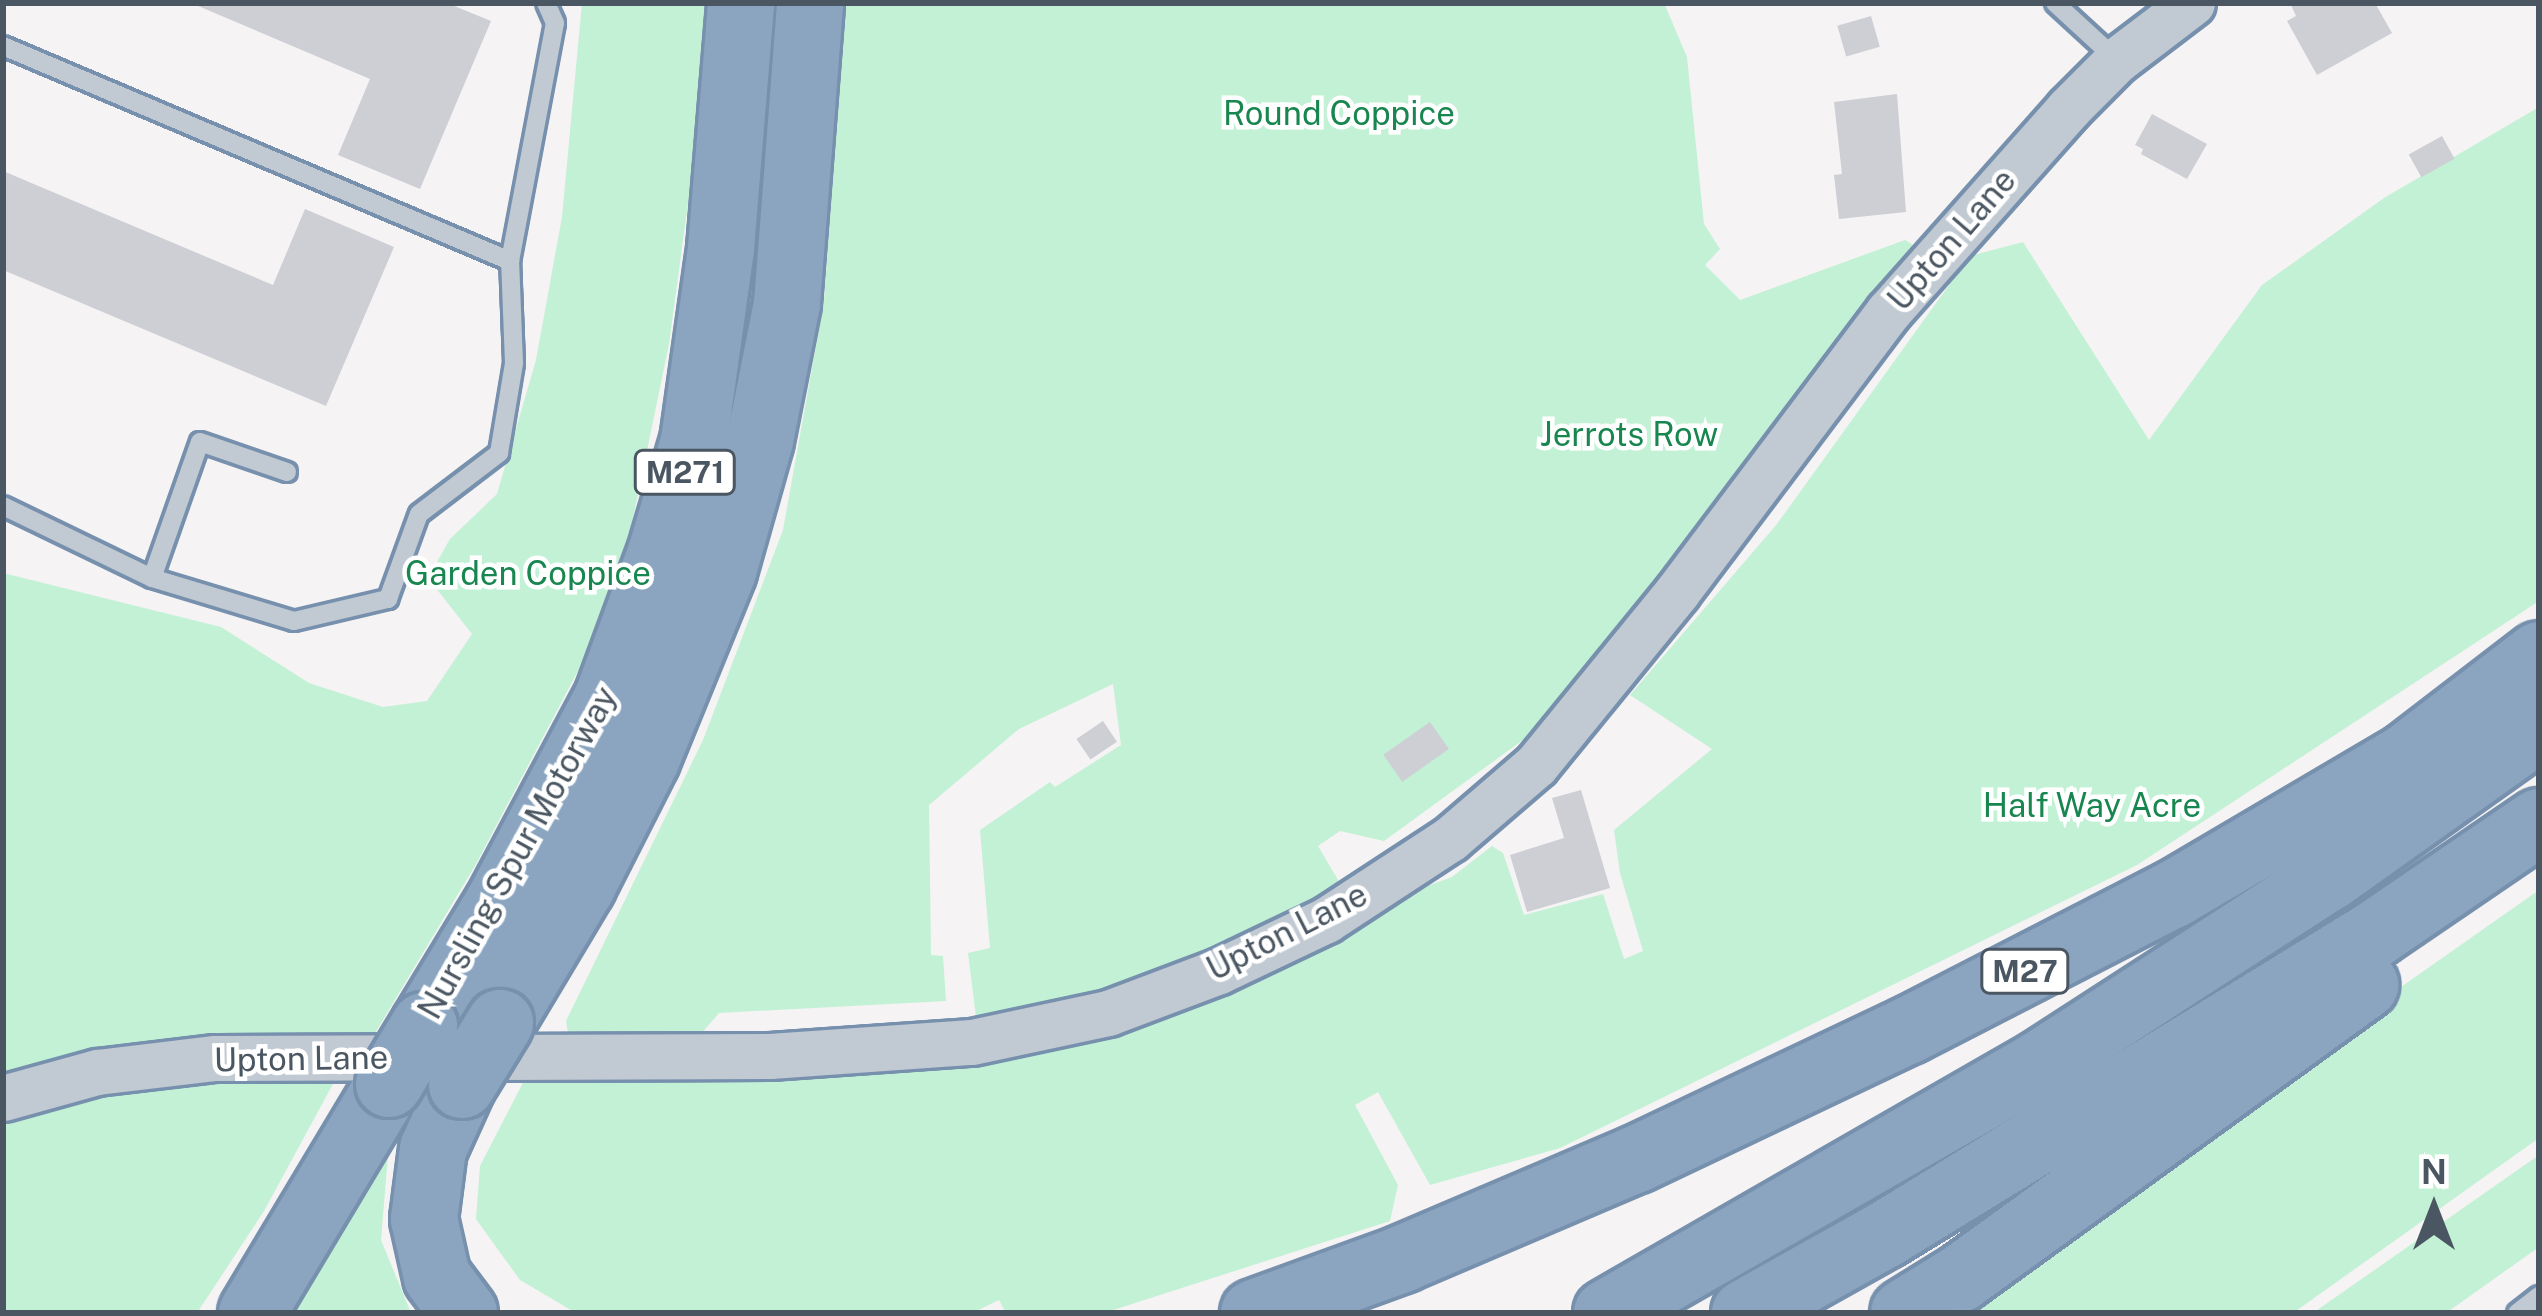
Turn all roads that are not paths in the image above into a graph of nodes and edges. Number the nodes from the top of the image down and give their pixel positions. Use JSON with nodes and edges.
{"nodes":[{"id":1,"x":546,"y":3,"type":"edge"},
{"id":2,"x":741,"y":3,"type":"edge"},
{"id":3,"x":810,"y":3,"type":"edge"},
{"id":4,"x":2055,"y":3,"type":"edge"},
{"id":5,"x":2192,"y":3,"type":"edge"},
{"id":6,"x":3,"y":46,"type":"edge"},
{"id":7,"x":2117,"y":60,"type":"junction"},
{"id":8,"x":510,"y":261,"type":"junction"},
{"id":9,"x":287,"y":472,"type":"dead end"},
{"id":10,"x":3,"y":506,"type":"edge"},
{"id":11,"x":152,"y":578,"type":"junction"},
{"id":12,"x":2539,"y":655,"type":"edge"},
{"id":13,"x":2539,"y":728,"type":"edge"},
{"id":14,"x":2539,"y":822,"type":"edge"},
{"id":15,"x":2539,"y":840,"type":"edge"},
{"id":16,"x":3,"y":1098,"type":"edge"},
{"id":17,"x":2539,"y":1296,"type":"edge"},
{"id":18,"x":252,"y":1313,"type":"edge"},
{"id":19,"x":464,"y":1313,"type":"edge"},
{"id":20,"x":1254,"y":1313,"type":"edge"},
{"id":21,"x":1606,"y":1313,"type":"edge"},
{"id":22,"x":1745,"y":1313,"type":"edge"},
{"id":23,"x":1904,"y":1313,"type":"edge"},
{"id":24,"x":2517,"y":1313,"type":"edge"}],
"edges":[{"from":1,"to":8,"type":"lane"},
{"from":2,"to":18,"type":"highway","name":"Nursling Spur Motorway","number":"M271","bridge":true},
{"from":3,"to":19,"type":"highway","name":"Nursling Spur Motorway","number":"M271","bridge":true},
{"from":4,"to":7,"type":"lane"},
{"from":5,"to":7,"type":"street","name":"Upton Lane"},
{"from":6,"to":8,"type":"lane"},
{"from":7,"to":16,"type":"street","name":"Upton Lane"},
{"from":8,"to":11,"type":"lane"},
{"from":9,"to":11,"type":"lane"},
{"from":10,"to":11,"type":"lane"},
{"from":12,"to":20,"type":"highway","number":"M27"},
{"from":13,"to":21,"type":"highway","number":"M27"},
{"from":14,"to":22,"type":"highway"},
{"from":15,"to":23,"type":"highway"},
{"from":17,"to":24,"type":"lane"}]}
